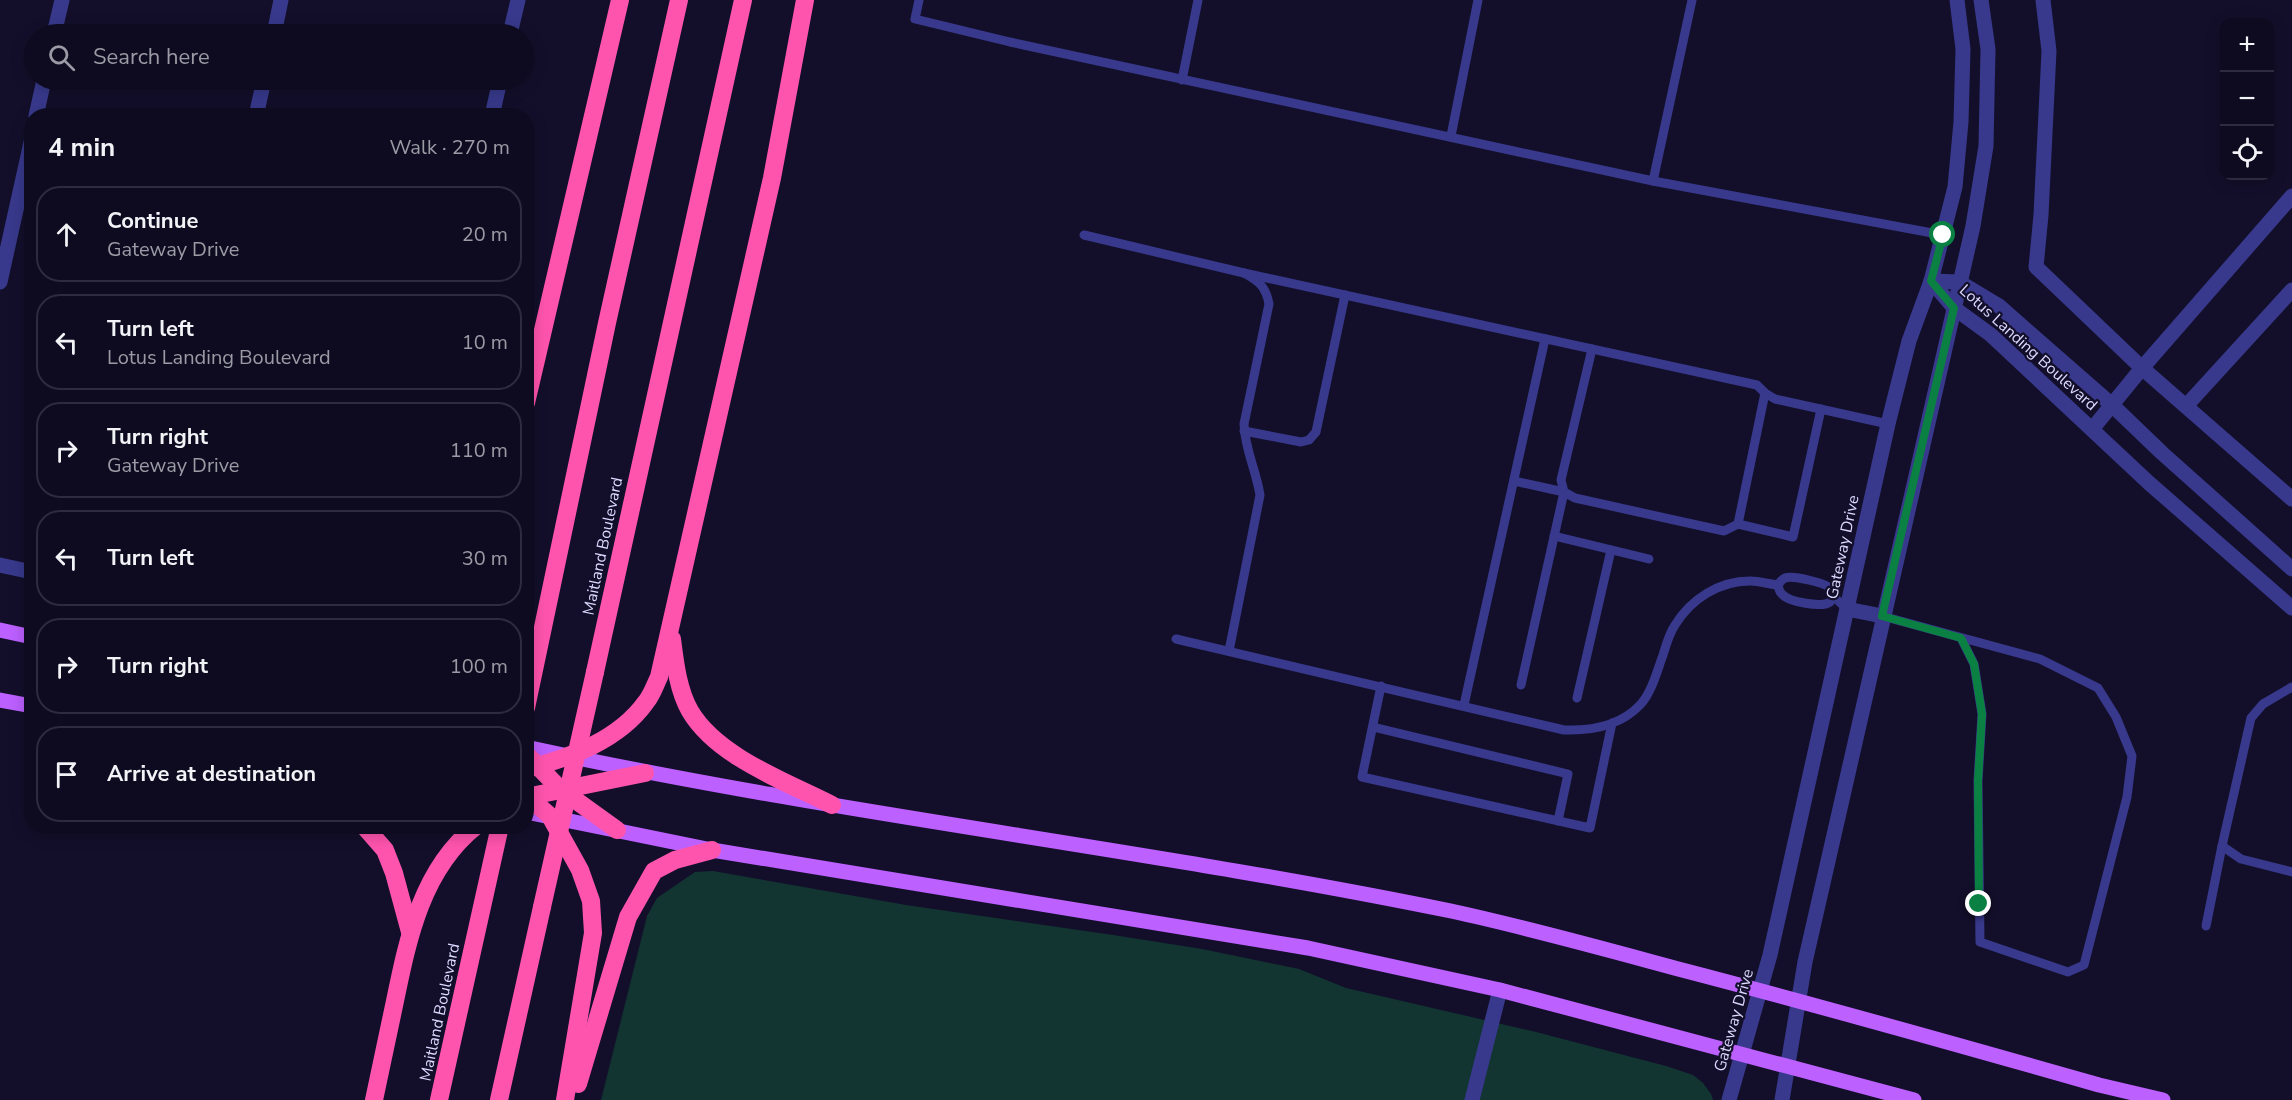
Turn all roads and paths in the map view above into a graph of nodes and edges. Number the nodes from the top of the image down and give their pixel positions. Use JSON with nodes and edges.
{"nodes":[{"id":1,"x":62,"y":0,"type":"edge"},
{"id":2,"x":281,"y":0,"type":"edge"},
{"id":3,"x":518,"y":0,"type":"edge"},
{"id":4,"x":620,"y":0,"type":"edge"},
{"id":5,"x":679,"y":0,"type":"edge"},
{"id":6,"x":743,"y":0,"type":"edge"},
{"id":7,"x":805,"y":0,"type":"edge"},
{"id":8,"x":919,"y":0,"type":"edge"},
{"id":9,"x":1198,"y":0,"type":"edge"},
{"id":10,"x":1478,"y":0,"type":"edge"},
{"id":11,"x":1692,"y":0,"type":"edge"},
{"id":12,"x":1957,"y":0,"type":"edge"},
{"id":13,"x":1981,"y":0,"type":"edge"},
{"id":14,"x":2043,"y":0,"type":"edge"},
{"id":15,"x":56,"y":24,"type":"edge"},
{"id":16,"x":276,"y":24,"type":"edge"},
{"id":17,"x":512,"y":24,"type":"edge"},
{"id":18,"x":1182,"y":80,"type":"junction"},
{"id":19,"x":42,"y":90,"type":"edge"},
{"id":20,"x":262,"y":90,"type":"edge"},
{"id":21,"x":498,"y":90,"type":"edge"},
{"id":22,"x":38,"y":108,"type":"edge"},
{"id":23,"x":258,"y":108,"type":"edge"},
{"id":24,"x":494,"y":108,"type":"edge"},
{"id":25,"x":1451,"y":136,"type":"junction"},
{"id":26,"x":24,"y":174,"type":"edge"},
{"id":27,"x":1653,"y":181,"type":"junction"},
{"id":28,"x":2292,"y":196,"type":"edge"},
{"id":29,"x":1084,"y":235,"type":"dead end"},
{"id":30,"x":1943,"y":235,"type":"junction"},
{"id":31,"x":1244,"y":273,"type":"junction"},
{"id":32,"x":1931,"y":281,"type":"junction"},
{"id":33,"x":0,"y":282,"type":"edge"},
{"id":34,"x":1959,"y":282,"type":"junction"},
{"id":35,"x":2292,"y":290,"type":"edge"},
{"id":36,"x":1345,"y":295,"type":"junction"},
{"id":37,"x":1954,"y":308,"type":"junction"},
{"id":38,"x":1545,"y":339,"type":"junction"},
{"id":39,"x":1592,"y":349,"type":"junction"},
{"id":40,"x":2142,"y":368,"type":"junction"},
{"id":41,"x":534,"y":369,"type":"edge"},
{"id":42,"x":1765,"y":393,"type":"junction"},
{"id":43,"x":2112,"y":405,"type":"junction"},
{"id":44,"x":2186,"y":406,"type":"junction"},
{"id":45,"x":1821,"y":409,"type":"junction"},
{"id":46,"x":1888,"y":424,"type":"junction"},
{"id":47,"x":2093,"y":428,"type":"junction"},
{"id":48,"x":1244,"y":431,"type":"junction"},
{"id":49,"x":1514,"y":481,"type":"junction"},
{"id":50,"x":1564,"y":492,"type":"junction"},
{"id":51,"x":2292,"y":499,"type":"edge"},
{"id":52,"x":1738,"y":524,"type":"junction"},
{"id":53,"x":1554,"y":536,"type":"junction"},
{"id":54,"x":1611,"y":550,"type":"junction"},
{"id":55,"x":1649,"y":559,"type":"dead end"},
{"id":56,"x":0,"y":565,"type":"edge"},
{"id":57,"x":2292,"y":569,"type":"edge"},
{"id":58,"x":24,"y":570,"type":"edge"},
{"id":59,"x":1778,"y":585,"type":"junction"},
{"id":60,"x":1833,"y":596,"type":"junction"},
{"id":61,"x":2292,"y":608,"type":"edge"},
{"id":62,"x":1847,"y":609,"type":"junction"},
{"id":63,"x":1882,"y":616,"type":"junction"},
{"id":64,"x":669,"y":627,"type":"junction"},
{"id":65,"x":0,"y":630,"type":"edge"},
{"id":66,"x":24,"y":635,"type":"edge"},
{"id":67,"x":1961,"y":638,"type":"junction"},
{"id":68,"x":1176,"y":639,"type":"dead end"},
{"id":69,"x":1229,"y":651,"type":"junction"},
{"id":70,"x":534,"y":674,"type":"edge"},
{"id":71,"x":1521,"y":685,"type":"dead end"},
{"id":72,"x":1381,"y":686,"type":"junction"},
{"id":73,"x":2292,"y":687,"type":"edge"},
{"id":74,"x":1577,"y":698,"type":"dead end"},
{"id":75,"x":0,"y":700,"type":"edge"},
{"id":76,"x":24,"y":704,"type":"edge"},
{"id":77,"x":1464,"y":705,"type":"junction"},
{"id":78,"x":1612,"y":723,"type":"junction"},
{"id":79,"x":1373,"y":727,"type":"junction"},
{"id":80,"x":534,"y":749,"type":"edge"},
{"id":81,"x":569,"y":756,"type":"junction"},
{"id":82,"x":534,"y":762,"type":"edge"},
{"id":83,"x":534,"y":766,"type":"edge"},
{"id":84,"x":645,"y":772,"type":"junction"},
{"id":85,"x":560,"y":789,"type":"junction"},
{"id":86,"x":534,"y":798,"type":"edge"},
{"id":87,"x":534,"y":805,"type":"edge"},
{"id":88,"x":832,"y":805,"type":"junction"},
{"id":89,"x":550,"y":816,"type":"junction"},
{"id":90,"x":1558,"y":821,"type":"junction"},
{"id":91,"x":617,"y":830,"type":"junction"},
{"id":92,"x":371,"y":834,"type":"edge"},
{"id":93,"x":468,"y":834,"type":"edge"},
{"id":94,"x":498,"y":834,"type":"edge"},
{"id":95,"x":2222,"y":846,"type":"junction"},
{"id":96,"x":712,"y":850,"type":"junction"},
{"id":97,"x":2292,"y":872,"type":"edge"},
{"id":98,"x":2206,"y":926,"type":"dead end"},
{"id":99,"x":410,"y":932,"type":"junction"},
{"id":100,"x":1500,"y":990,"type":"junction"},
{"id":101,"x":1760,"y":991,"type":"junction"},
{"id":102,"x":1799,"y":1001,"type":"junction"},
{"id":103,"x":1742,"y":1053,"type":"junction"},
{"id":104,"x":1788,"y":1065,"type":"junction"},
{"id":105,"x":374,"y":1100,"type":"edge"},
{"id":106,"x":439,"y":1100,"type":"edge"},
{"id":107,"x":499,"y":1100,"type":"edge"},
{"id":108,"x":565,"y":1100,"type":"edge"},
{"id":109,"x":573,"y":1100,"type":"edge"},
{"id":110,"x":1472,"y":1100,"type":"edge"},
{"id":111,"x":1730,"y":1100,"type":"edge"},
{"id":112,"x":1782,"y":1100,"type":"edge"},
{"id":113,"x":1914,"y":1100,"type":"edge"},
{"id":114,"x":2163,"y":1100,"type":"edge"}],
"edges":[{"from":1,"to":15,"type":"street"},
{"from":2,"to":16,"type":"street"},
{"from":3,"to":17,"type":"street"},
{"from":4,"to":41,"type":"highway"},
{"from":5,"to":70,"type":"highway"},
{"from":6,"to":107,"type":"highway","name":"Maitland Boulevard","bridge":true},
{"from":7,"to":64,"type":"highway"},
{"from":8,"to":18,"type":"lane"},
{"from":9,"to":18,"type":"lane"},
{"from":10,"to":25,"type":"lane"},
{"from":11,"to":27,"type":"lane"},
{"from":12,"to":30,"type":"street","name":"Gateway Drive"},
{"from":13,"to":34,"type":"street"},
{"from":14,"to":40,"type":"street"},
{"from":18,"to":25,"type":"lane"},
{"from":19,"to":22,"type":"street"},
{"from":20,"to":23,"type":"street"},
{"from":21,"to":24,"type":"street"},
{"from":25,"to":27,"type":"lane"},
{"from":26,"to":33,"type":"street"},
{"from":27,"to":30,"type":"lane"},
{"from":28,"to":40,"type":"street"},
{"from":29,"to":31,"type":"lane"},
{"from":30,"to":32,"type":"street","name":"Gateway Drive"},
{"from":31,"to":36,"type":"lane"},
{"from":31,"to":48,"type":"lane"},
{"from":32,"to":34,"type":"street","name":"Lotus Landing Boulevard"},
{"from":32,"to":37,"type":"street","name":"Lotus Landing Boulevard"},
{"from":32,"to":46,"type":"street","name":"Gateway Drive"},
{"from":34,"to":37,"type":"street"},
{"from":34,"to":43,"type":"street","name":"Lotus Landing Boulevard"},
{"from":35,"to":44,"type":"street"},
{"from":36,"to":38,"type":"lane"},
{"from":36,"to":48,"type":"lane"},
{"from":37,"to":47,"type":"street","name":"Lotus Landing Boulevard"},
{"from":37,"to":63,"type":"street"},
{"from":38,"to":39,"type":"lane"},
{"from":38,"to":49,"type":"lane"},
{"from":39,"to":42,"type":"lane"},
{"from":39,"to":50,"type":"lane"},
{"from":40,"to":43,"type":"street"},
{"from":40,"to":44,"type":"street"},
{"from":42,"to":45,"type":"lane"},
{"from":42,"to":52,"type":"lane"},
{"from":43,"to":47,"type":"street"},
{"from":43,"to":57,"type":"street","name":"Lotus Landing Boulevard"},
{"from":44,"to":51,"type":"street"},
{"from":45,"to":46,"type":"lane"},
{"from":45,"to":52,"type":"lane"},
{"from":46,"to":62,"type":"street","name":"Gateway Drive"},
{"from":47,"to":61,"type":"street","name":"Lotus Landing Boulevard"},
{"from":48,"to":69,"type":"lane"},
{"from":49,"to":50,"type":"lane"},
{"from":49,"to":77,"type":"lane"},
{"from":50,"to":52,"type":"lane"},
{"from":50,"to":53,"type":"lane"},
{"from":53,"to":54,"type":"lane"},
{"from":53,"to":71,"type":"lane"},
{"from":54,"to":55,"type":"lane"},
{"from":54,"to":74,"type":"lane"},
{"from":56,"to":58,"type":"street"},
{"from":59,"to":60,"type":"lane"},
{"from":59,"to":60,"type":"lane"},
{"from":59,"to":78,"type":"lane"},
{"from":60,"to":62,"type":"lane"},
{"from":62,"to":63,"type":"street"},
{"from":62,"to":101,"type":"street","name":"Gateway Drive"},
{"from":63,"to":67,"type":"lane"},
{"from":63,"to":102,"type":"street"},
{"from":64,"to":81,"type":"highway"},
{"from":64,"to":88,"type":"highway"},
{"from":65,"to":66,"type":"main road"},
{"from":67,"to":67,"type":"lane"},
{"from":68,"to":69,"type":"lane"},
{"from":69,"to":72,"type":"lane"},
{"from":72,"to":77,"type":"lane"},
{"from":72,"to":79,"type":"lane"},
{"from":73,"to":95,"type":"lane"},
{"from":75,"to":76,"type":"main road"},
{"from":77,"to":78,"type":"lane"},
{"from":78,"to":90,"type":"lane"},
{"from":79,"to":90,"type":"lane"},
{"from":79,"to":90,"type":"lane"},
{"from":80,"to":81,"type":"main road"},
{"from":81,"to":82,"type":"highway"},
{"from":81,"to":84,"type":"main road"},
{"from":83,"to":85,"type":"highway"},
{"from":84,"to":85,"type":"highway"},
{"from":84,"to":88,"type":"main road"},
{"from":85,"to":86,"type":"highway"},
{"from":85,"to":91,"type":"highway"},
{"from":87,"to":89,"type":"highway"},
{"from":88,"to":101,"type":"main road"},
{"from":89,"to":91,"type":"main road"},
{"from":89,"to":108,"type":"highway"},
{"from":91,"to":96,"type":"main road"},
{"from":92,"to":99,"type":"highway"},
{"from":93,"to":99,"type":"highway"},
{"from":94,"to":106,"type":"highway","name":"Maitland Boulevard"},
{"from":95,"to":97,"type":"lane"},
{"from":95,"to":98,"type":"lane"},
{"from":96,"to":100,"type":"main road"},
{"from":96,"to":109,"type":"highway"},
{"from":99,"to":105,"type":"highway"},
{"from":100,"to":103,"type":"main road"},
{"from":100,"to":110,"type":"street"},
{"from":101,"to":102,"type":"main road"},
{"from":101,"to":103,"type":"street","name":"Gateway Drive"},
{"from":102,"to":104,"type":"street"},
{"from":102,"to":114,"type":"main road"},
{"from":103,"to":104,"type":"main road"},
{"from":103,"to":111,"type":"street","name":"Gateway Drive"},
{"from":104,"to":112,"type":"street"},
{"from":104,"to":113,"type":"main road"}]}
